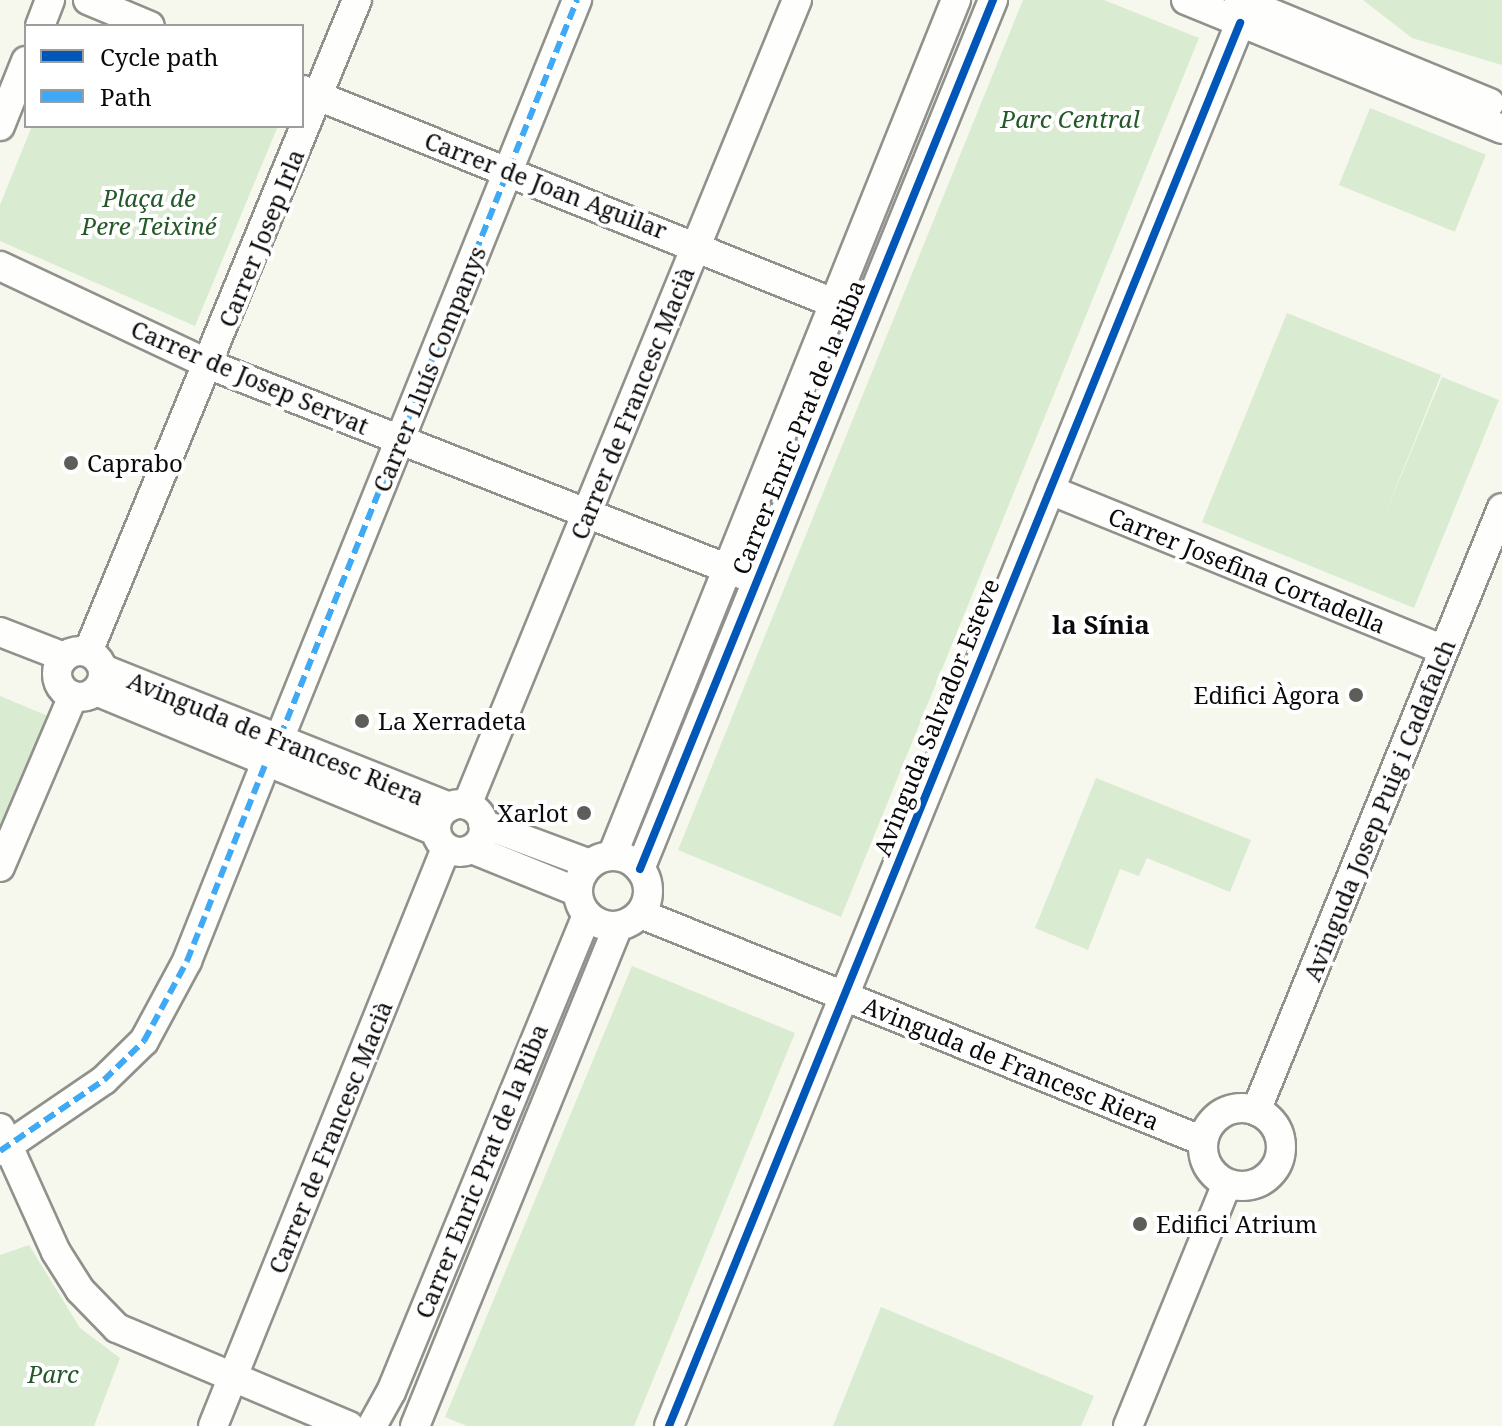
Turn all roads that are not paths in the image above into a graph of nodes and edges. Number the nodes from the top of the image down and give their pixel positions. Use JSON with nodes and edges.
{"nodes":[{"id":1,"x":50,"y":0,"type":"edge"},
{"id":2,"x":88,"y":0,"type":"edge"},
{"id":3,"x":357,"y":0,"type":"edge"},
{"id":4,"x":577,"y":0,"type":"edge"},
{"id":5,"x":797,"y":0,"type":"edge"},
{"id":6,"x":956,"y":0,"type":"edge"},
{"id":7,"x":993,"y":0,"type":"edge"},
{"id":8,"x":1186,"y":0,"type":"edge"},
{"id":9,"x":1240,"y":12,"type":"edge"},
{"id":10,"x":41,"y":24,"type":"edge"},
{"id":11,"x":145,"y":24,"type":"edge"},
{"id":12,"x":24,"y":66,"type":"edge"},
{"id":13,"x":310,"y":93,"type":"edge"},
{"id":14,"x":1502,"y":108,"type":"edge"},
{"id":15,"x":0,"y":126,"type":"edge"},
{"id":16,"x":297,"y":128,"type":"edge"},
{"id":17,"x":1502,"y":129,"type":"edge"},
{"id":18,"x":508,"y":169,"type":"junction"},
{"id":19,"x":696,"y":244,"type":"junction"},
{"id":20,"x":0,"y":266,"type":"edge"},
{"id":21,"x":833,"y":302,"type":"junction"},
{"id":22,"x":864,"y":315,"type":"junction"},
{"id":23,"x":210,"y":365,"type":"junction"},
{"id":24,"x":403,"y":440,"type":"junction"},
{"id":25,"x":1050,"y":490,"type":"junction"},
{"id":26,"x":1502,"y":508,"type":"edge"},
{"id":27,"x":589,"y":512,"type":"junction"},
{"id":28,"x":727,"y":568,"type":"junction"},
{"id":29,"x":759,"y":581,"type":"junction"},
{"id":30,"x":0,"y":632,"type":"edge"},
{"id":31,"x":1444,"y":650,"type":"junction"},
{"id":32,"x":0,"y":652,"type":"edge"},
{"id":33,"x":80,"y":673,"type":"junction"},
{"id":34,"x":273,"y":748,"type":"junction"},
{"id":35,"x":459,"y":827,"type":"junction"},
{"id":36,"x":601,"y":860,"type":"junction"},
{"id":37,"x":0,"y":867,"type":"edge"},
{"id":38,"x":640,"y":869,"type":"junction"},
{"id":39,"x":582,"y":903,"type":"junction"},
{"id":40,"x":636,"y":912,"type":"junction"},
{"id":41,"x":848,"y":987,"type":"junction"},
{"id":42,"x":1256,"y":1111,"type":"junction"},
{"id":43,"x":1206,"y":1132,"type":"junction"},
{"id":44,"x":3,"y":1143,"type":"edge"},
{"id":45,"x":1227,"y":1184,"type":"junction"},
{"id":46,"x":233,"y":1375,"type":"junction"},
{"id":47,"x":213,"y":1426,"type":"edge"},
{"id":48,"x":349,"y":1426,"type":"edge"},
{"id":49,"x":373,"y":1426,"type":"edge"},
{"id":50,"x":406,"y":1426,"type":"edge"},
{"id":51,"x":415,"y":1426,"type":"edge"},
{"id":52,"x":669,"y":1426,"type":"edge"},
{"id":53,"x":1128,"y":1426,"type":"edge"}],
"edges":[{"from":1,"to":10,"type":"street"},
{"from":2,"to":11,"type":"street"},
{"from":3,"to":13,"type":"street","name":"Carrer Josep Irla"},
{"from":4,"to":18,"type":"street","name":"Carrer Lluís Companys"},
{"from":5,"to":19,"type":"street","name":"Carrer de Francesc Macià"},
{"from":6,"to":21,"type":"street","name":"Carrer Enric Prat de la Riba"},
{"from":7,"to":22,"type":"street","name":"Carrer Enric Prat de la Riba"},
{"from":8,"to":9,"type":"street"},
{"from":9,"to":14,"type":"street"},
{"from":9,"to":17,"type":"street"},
{"from":9,"to":25,"type":"street","name":"Avinguda Salvador Esteve"},
{"from":12,"to":15,"type":"street"},
{"from":13,"to":18,"type":"street","name":"Carrer de Joan Aguilar"},
{"from":16,"to":23,"type":"street","name":"Carrer Josep Irla"},
{"from":18,"to":19,"type":"street","name":"Carrer de Joan Aguilar"},
{"from":18,"to":24,"type":"street","name":"Carrer Lluís Companys"},
{"from":19,"to":21,"type":"street","name":"Carrer de Joan Aguilar"},
{"from":19,"to":27,"type":"street","name":"Carrer de Francesc Macià"},
{"from":20,"to":23,"type":"street","name":"Carrer de Josep Servat"},
{"from":21,"to":22,"type":"street","name":"Carrer de Joan Aguilar"},
{"from":21,"to":28,"type":"street","name":"Carrer Enric Prat de la Riba"},
{"from":22,"to":29,"type":"street","name":"Carrer Enric Prat de la Riba"},
{"from":23,"to":24,"type":"street","name":"Carrer de Josep Servat"},
{"from":23,"to":33,"type":"street","name":"Carrer Josep Irla"},
{"from":24,"to":27,"type":"street","name":"Carrer de Josep Servat"},
{"from":24,"to":34,"type":"street","name":"Carrer Lluís Companys"},
{"from":25,"to":31,"type":"street","name":"Carrer Josefina Cortadella"},
{"from":25,"to":41,"type":"street","name":"Avinguda Salvador Esteve"},
{"from":26,"to":31,"type":"street","name":"Avinguda Josep Puig i Cadafalch"},
{"from":27,"to":28,"type":"street","name":"Carrer de Josep Servat"},
{"from":27,"to":35,"type":"street","name":"Carrer de Francesc Macià"},
{"from":28,"to":29,"type":"street","name":"Carrer de Josep Servat"},
{"from":28,"to":36,"type":"street","name":"Carrer Enric Prat de la Riba"},
{"from":29,"to":38,"type":"street","name":"Carrer Enric Prat de la Riba"},
{"from":30,"to":33,"type":"street","name":"Avinguda de Francesc Riera"},
{"from":31,"to":42,"type":"street","name":"Avinguda Josep Puig i Cadafalch"},
{"from":32,"to":33,"type":"street","name":"Avinguda de Francesc Riera"},
{"from":33,"to":34,"type":"street","name":"Avinguda de Francesc Riera"},
{"from":33,"to":37,"type":"street","name":"Carrer Josep Irla"},
{"from":34,"to":35,"type":"street","name":"Avinguda de Francesc Riera"},
{"from":34,"to":44,"type":"street","name":"Carrer Lluís Companys"},
{"from":35,"to":36,"type":"street","name":"Avinguda de Francesc Riera"},
{"from":35,"to":39,"type":"street","name":"Avinguda de Francesc Riera"},
{"from":35,"to":46,"type":"street","name":"Carrer de Francesc Macià"},
{"from":36,"to":38,"type":"street","name":"Avinguda de Francesc Riera"},
{"from":36,"to":39,"type":"street","name":"Carrer Enric Prat de la Riba"},
{"from":38,"to":40,"type":"street"},
{"from":39,"to":40,"type":"street","name":"Avinguda de Francesc Riera"},
{"from":39,"to":49,"type":"street","name":"Carrer Enric Prat de la Riba"},
{"from":40,"to":41,"type":"street","name":"Avinguda de Francesc Riera"},
{"from":40,"to":51,"type":"street","name":"Carrer Enric Prat de la Riba"},
{"from":41,"to":43,"type":"street","name":"Avinguda de Francesc Riera"},
{"from":41,"to":52,"type":"street","name":"Avinguda Salvador Esteve"},
{"from":42,"to":43,"type":"street"},
{"from":42,"to":45,"type":"street"},
{"from":43,"to":45,"type":"street"},
{"from":44,"to":46,"type":"street"},
{"from":45,"to":53,"type":"street"},
{"from":46,"to":47,"type":"street","name":"Carrer de Francesc Macià"},
{"from":46,"to":48,"type":"street"},
{"from":49,"to":50,"type":"street"}]}
